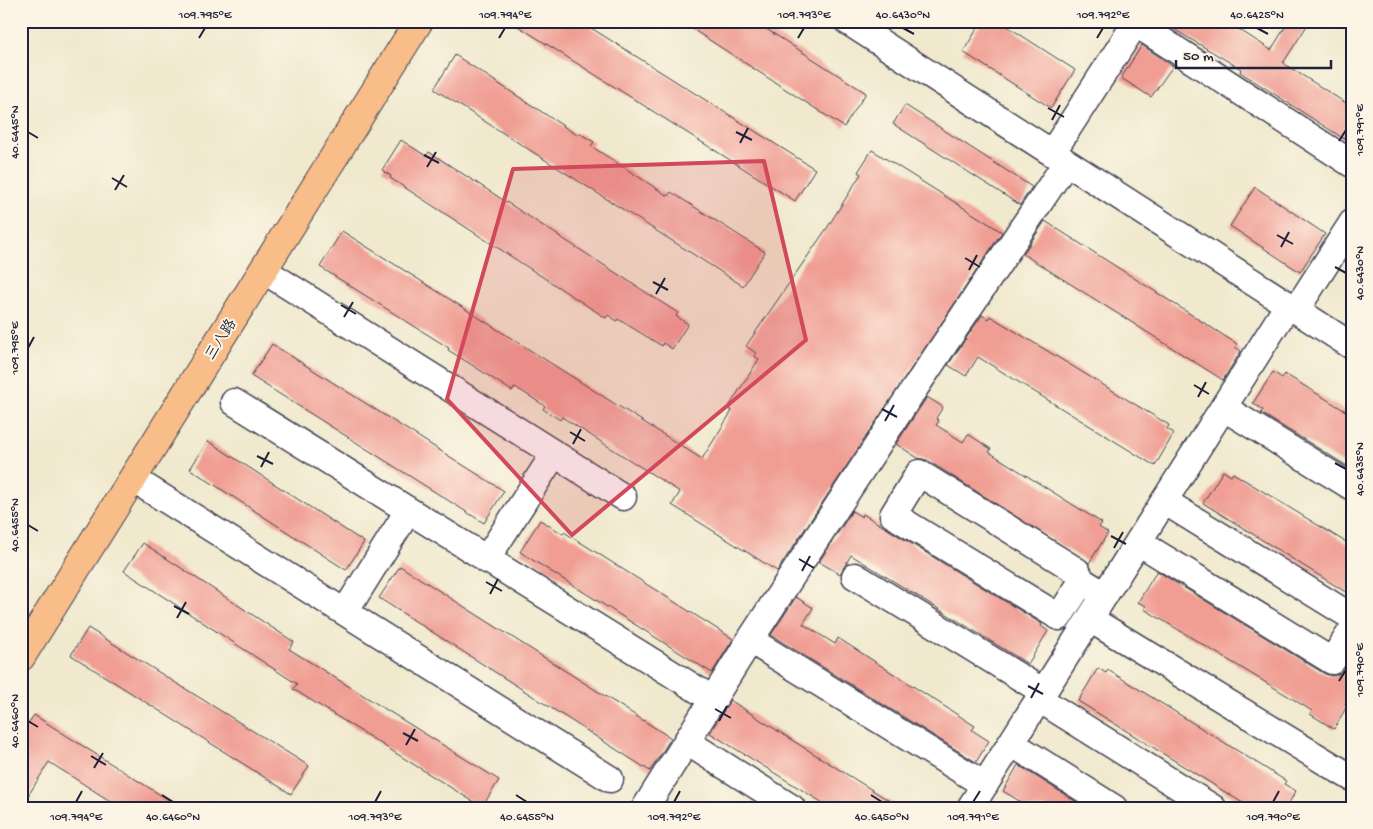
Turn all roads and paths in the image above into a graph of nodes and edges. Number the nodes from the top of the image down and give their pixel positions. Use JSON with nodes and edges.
{"nodes":[{"id":1,"x":419,"y":21,"type":"edge"},
{"id":2,"x":847,"y":21,"type":"edge"},
{"id":3,"x":1135,"y":22,"type":"edge"},
{"id":4,"x":1059,"y":158,"type":"junction"},
{"id":5,"x":1352,"y":164,"type":"edge"},
{"id":6,"x":1352,"y":223,"type":"edge"},
{"id":7,"x":263,"y":270,"type":"junction"},
{"id":8,"x":1292,"y":308,"type":"junction"},
{"id":9,"x":1352,"y":346,"type":"edge"},
{"id":10,"x":234,"y":402,"type":"dead end"},
{"id":11,"x":1224,"y":408,"type":"junction"},
{"id":12,"x":554,"y":454,"type":"junction"},
{"id":13,"x":133,"y":478,"type":"junction"},
{"id":14,"x":1352,"y":487,"type":"edge"},
{"id":15,"x":622,"y":497,"type":"dead end"},
{"id":16,"x":1164,"y":501,"type":"junction"},
{"id":17,"x":408,"y":511,"type":"junction"},
{"id":18,"x":1138,"y":542,"type":"junction"},
{"id":19,"x":486,"y":560,"type":"junction"},
{"id":20,"x":855,"y":576,"type":"dead end"},
{"id":21,"x":1082,"y":581,"type":"junction"},
{"id":22,"x":1105,"y":595,"type":"junction"},
{"id":23,"x":345,"y":612,"type":"junction"},
{"id":24,"x":1352,"y":617,"type":"edge"},
{"id":25,"x":1090,"y":618,"type":"junction"},
{"id":26,"x":1352,"y":630,"type":"edge"},
{"id":27,"x":750,"y":640,"type":"junction"},
{"id":28,"x":21,"y":657,"type":"edge"},
{"id":29,"x":1041,"y":696,"type":"junction"},
{"id":30,"x":714,"y":700,"type":"junction"},
{"id":31,"x":687,"y":742,"type":"junction"},
{"id":32,"x":1011,"y":743,"type":"junction"},
{"id":33,"x":1352,"y":778,"type":"edge"},
{"id":34,"x":610,"y":779,"type":"dead end"},
{"id":35,"x":985,"y":785,"type":"junction"},
{"id":36,"x":646,"y":808,"type":"edge"},
{"id":37,"x":792,"y":808,"type":"edge"},
{"id":38,"x":970,"y":808,"type":"edge"},
{"id":39,"x":1114,"y":808,"type":"edge"},
{"id":40,"x":1213,"y":808,"type":"edge"}],
"edges":[{"from":1,"to":7,"type":"main road","name":"三八路"},
{"from":2,"to":4,"type":"street"},
{"from":3,"to":4,"type":"street"},
{"from":3,"to":5,"type":"street"},
{"from":4,"to":8,"type":"street"},
{"from":4,"to":27,"type":"street"},
{"from":6,"to":8,"type":"street"},
{"from":7,"to":12,"type":"street"},
{"from":7,"to":13,"type":"main road","name":"三八路"},
{"from":8,"to":9,"type":"street"},
{"from":8,"to":11,"type":"street"},
{"from":10,"to":17,"type":"street"},
{"from":11,"to":14,"type":"street"},
{"from":11,"to":16,"type":"street"},
{"from":12,"to":15,"type":"street"},
{"from":12,"to":19,"type":"street"},
{"from":13,"to":23,"type":"street"},
{"from":13,"to":28,"type":"main road","name":"三八路"},
{"from":16,"to":18,"type":"street"},
{"from":16,"to":24,"type":"street"},
{"from":17,"to":19,"type":"street"},
{"from":17,"to":23,"type":"street"},
{"from":18,"to":22,"type":"street"},
{"from":18,"to":26,"type":"street"},
{"from":19,"to":30,"type":"street"},
{"from":20,"to":29,"type":"street"},
{"from":21,"to":21,"type":"street"},
{"from":21,"to":22,"type":"street"},
{"from":22,"to":25,"type":"street"},
{"from":23,"to":34,"type":"street"},
{"from":25,"to":29,"type":"street"},
{"from":25,"to":33,"type":"street"},
{"from":27,"to":30,"type":"street"},
{"from":27,"to":35,"type":"street"},
{"from":29,"to":32,"type":"street"},
{"from":29,"to":40,"type":"street"},
{"from":30,"to":31,"type":"street"},
{"from":31,"to":36,"type":"street"},
{"from":31,"to":37,"type":"street"},
{"from":32,"to":35,"type":"street"},
{"from":32,"to":39,"type":"street"},
{"from":35,"to":38,"type":"street"}]}
